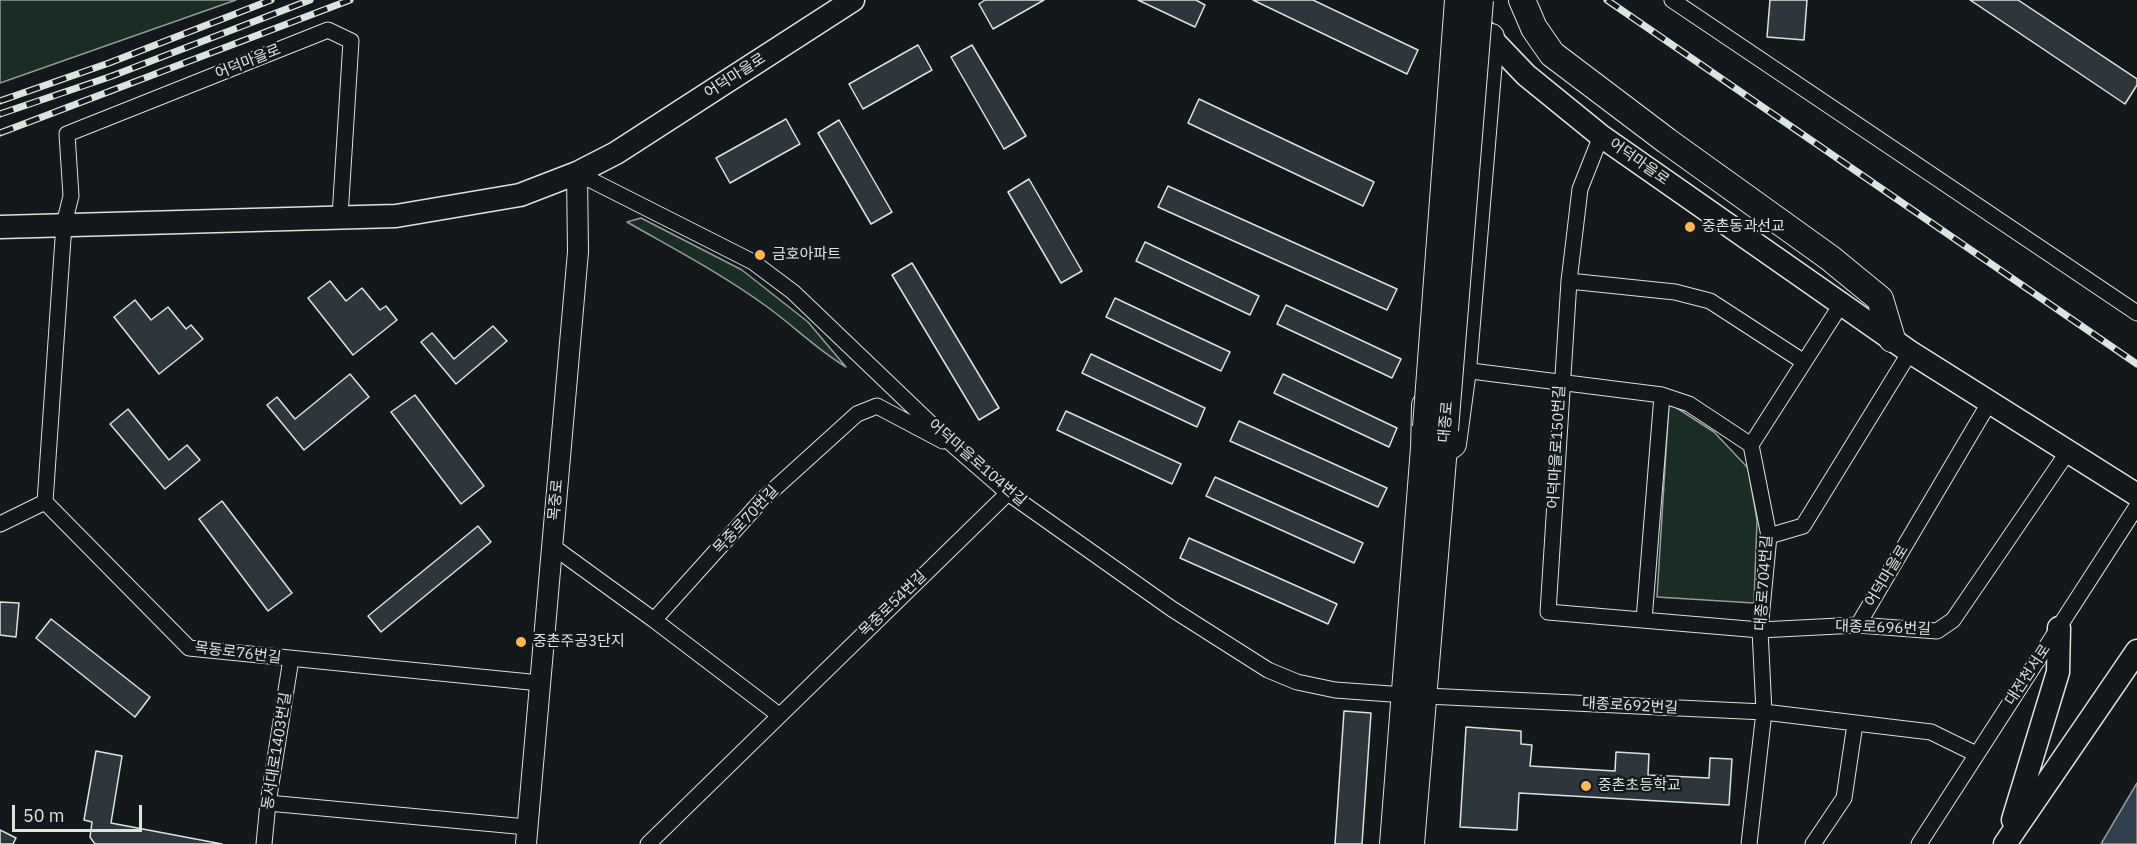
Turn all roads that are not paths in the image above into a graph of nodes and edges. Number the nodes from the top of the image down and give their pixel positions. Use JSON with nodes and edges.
{"nodes":[{"id":1,"x":853,"y":0,"type":"edge"},
{"id":2,"x":1445,"y":0,"type":"edge"},
{"id":3,"x":1452,"y":0,"type":"edge"},
{"id":4,"x":1458,"y":0,"type":"edge"},
{"id":5,"x":1480,"y":0,"type":"edge"},
{"id":6,"x":1522,"y":0,"type":"edge"},
{"id":7,"x":1672,"y":0,"type":"edge"},
{"id":8,"x":1491,"y":38,"type":"junction"},
{"id":9,"x":1601,"y":136,"type":"junction"},
{"id":10,"x":577,"y":173,"type":"junction"},
{"id":11,"x":340,"y":216,"type":"junction"},
{"id":12,"x":64,"y":224,"type":"junction"},
{"id":13,"x":0,"y":227,"type":"edge"},
{"id":14,"x":1569,"y":281,"type":"junction"},
{"id":15,"x":1842,"y":303,"type":"junction"},
{"id":16,"x":2137,"y":313,"type":"edge"},
{"id":17,"x":1901,"y":345,"type":"junction"},
{"id":18,"x":1804,"y":362,"type":"junction"},
{"id":19,"x":1463,"y":370,"type":"junction"},
{"id":20,"x":1561,"y":381,"type":"junction"},
{"id":21,"x":1662,"y":395,"type":"junction"},
{"id":22,"x":1989,"y":403,"type":"junction"},
{"id":23,"x":1435,"y":440,"type":"junction"},
{"id":24,"x":1751,"y":445,"type":"junction"},
{"id":25,"x":954,"y":446,"type":"junction"},
{"id":26,"x":2067,"y":453,"type":"junction"},
{"id":27,"x":1008,"y":493,"type":"junction"},
{"id":28,"x":2137,"y":495,"type":"edge"},
{"id":29,"x":45,"y":502,"type":"junction"},
{"id":30,"x":2137,"y":506,"type":"edge"},
{"id":31,"x":0,"y":524,"type":"edge"},
{"id":32,"x":1769,"y":536,"type":"junction"},
{"id":33,"x":552,"y":546,"type":"junction"},
{"id":34,"x":1548,"y":612,"type":"joint"},
{"id":35,"x":654,"y":620,"type":"junction"},
{"id":36,"x":1644,"y":620,"type":"junction"},
{"id":37,"x":1858,"y":625,"type":"junction"},
{"id":38,"x":2059,"y":628,"type":"junction"},
{"id":39,"x":1760,"y":630,"type":"junction"},
{"id":40,"x":2137,"y":651,"type":"edge"},
{"id":41,"x":291,"y":659,"type":"junction"},
{"id":42,"x":540,"y":683,"type":"junction"},
{"id":43,"x":1414,"y":695,"type":"junction"},
{"id":44,"x":1764,"y":712,"type":"junction"},
{"id":45,"x":779,"y":715,"type":"junction"},
{"id":46,"x":1855,"y":724,"type":"junction"},
{"id":47,"x":1976,"y":754,"type":"junction"},
{"id":48,"x":268,"y":803,"type":"junction"},
{"id":49,"x":527,"y":835,"type":"edge"},
{"id":50,"x":2006,"y":841,"type":"edge"},
{"id":51,"x":264,"y":844,"type":"edge"},
{"id":52,"x":648,"y":844,"type":"edge"},
{"id":53,"x":1394,"y":844,"type":"edge"},
{"id":54,"x":1411,"y":844,"type":"edge"},
{"id":55,"x":1749,"y":844,"type":"edge"},
{"id":56,"x":1813,"y":844,"type":"edge"},
{"id":57,"x":1919,"y":844,"type":"edge"}],
"edges":[{"from":1,"to":10,"type":"main road","name":"어덕마을로"},
{"from":2,"to":23,"type":"main road"},
{"from":3,"to":8,"type":"main road","name":"어덕마을로"},
{"from":4,"to":23,"type":"main road","name":"대종로","bridge":true},
{"from":5,"to":23,"type":"main road","name":"대종로","bridge":true},
{"from":6,"to":17,"type":"main road"},
{"from":7,"to":16,"type":"street"},
{"from":8,"to":9,"type":"main road","name":"어덕마을로"},
{"from":8,"to":19,"type":"main road"},
{"from":9,"to":14,"type":"street","name":"어덕마을로150번길"},
{"from":9,"to":15,"type":"main road","name":"어덕마을로"},
{"from":10,"to":11,"type":"main road","name":"어덕마을로"},
{"from":10,"to":25,"type":"street","name":"어덕마을로104번길"},
{"from":10,"to":33,"type":"street","name":"목중로"},
{"from":11,"to":12,"type":"main road","name":"어덕마을로"},
{"from":11,"to":12,"type":"street","name":"어덕마을로"},
{"from":12,"to":13,"type":"main road","name":"어덕마을로"},
{"from":12,"to":29,"type":"street","name":"어덕마을로"},
{"from":14,"to":18,"type":"street"},
{"from":14,"to":20,"type":"street","name":"어덕마을로150번길"},
{"from":15,"to":17,"type":"main road","name":"어덕마을로"},
{"from":15,"to":18,"type":"street"},
{"from":17,"to":22,"type":"main road","name":"어덕마을로"},
{"from":17,"to":32,"type":"street"},
{"from":18,"to":24,"type":"street"},
{"from":19,"to":20,"type":"street"},
{"from":19,"to":23,"type":"main road"},
{"from":20,"to":21,"type":"street"},
{"from":20,"to":34,"type":"street","name":"어덕마을로150번길"},
{"from":21,"to":24,"type":"street"},
{"from":21,"to":36,"type":"street"},
{"from":22,"to":26,"type":"main road","name":"어덕마을로"},
{"from":22,"to":37,"type":"street","name":"어덕마을로"},
{"from":23,"to":43,"type":"main road","name":"대종로"},
{"from":24,"to":32,"type":"street","name":"대종로704번길"},
{"from":25,"to":27,"type":"street","name":"어덕마을로104번길"},
{"from":25,"to":35,"type":"street","name":"목중로70번길"},
{"from":26,"to":28,"type":"main road","name":"어덕마을로"},
{"from":26,"to":37,"type":"street","name":"대종로696번길"},
{"from":27,"to":43,"type":"street","name":"어덕마을로104번길"},
{"from":27,"to":45,"type":"street","name":"목중로54번길"},
{"from":29,"to":31,"type":"street"},
{"from":29,"to":41,"type":"street","name":"목동로76번길"},
{"from":30,"to":38,"type":"street","name":"대전천서로"},
{"from":32,"to":39,"type":"street","name":"대종로704번길"},
{"from":33,"to":35,"type":"street"},
{"from":33,"to":42,"type":"street","name":"목중로"},
{"from":34,"to":36,"type":"street","name":"대종로696번길"},
{"from":35,"to":45,"type":"street"},
{"from":36,"to":39,"type":"street","name":"대종로696번길"},
{"from":37,"to":39,"type":"street","name":"대종로696번길"},
{"from":38,"to":47,"type":"street","name":"대전천서로"},
{"from":38,"to":50,"type":"main road"},
{"from":39,"to":44,"type":"street","name":"대종로704번길"},
{"from":40,"to":50,"type":"main road"},
{"from":41,"to":42,"type":"street","name":"목동로76번길"},
{"from":41,"to":48,"type":"street","name":"동서대로1403번길"},
{"from":42,"to":49,"type":"street","name":"목중로"},
{"from":43,"to":44,"type":"street","name":"대종로692번길"},
{"from":43,"to":53,"type":"main road","name":"대종로"},
{"from":43,"to":54,"type":"main road","name":"대종로"},
{"from":44,"to":46,"type":"street","name":"대종로692번길"},
{"from":44,"to":55,"type":"street","name":"대종로704번길"},
{"from":45,"to":52,"type":"street","name":"목중로54번길"},
{"from":46,"to":47,"type":"street","name":"대종로692번길"},
{"from":46,"to":56,"type":"street"},
{"from":47,"to":57,"type":"street","name":"대전천서로"},
{"from":48,"to":49,"type":"street","name":"목중로"},
{"from":48,"to":51,"type":"street","name":"동서대로1403번길"}]}
